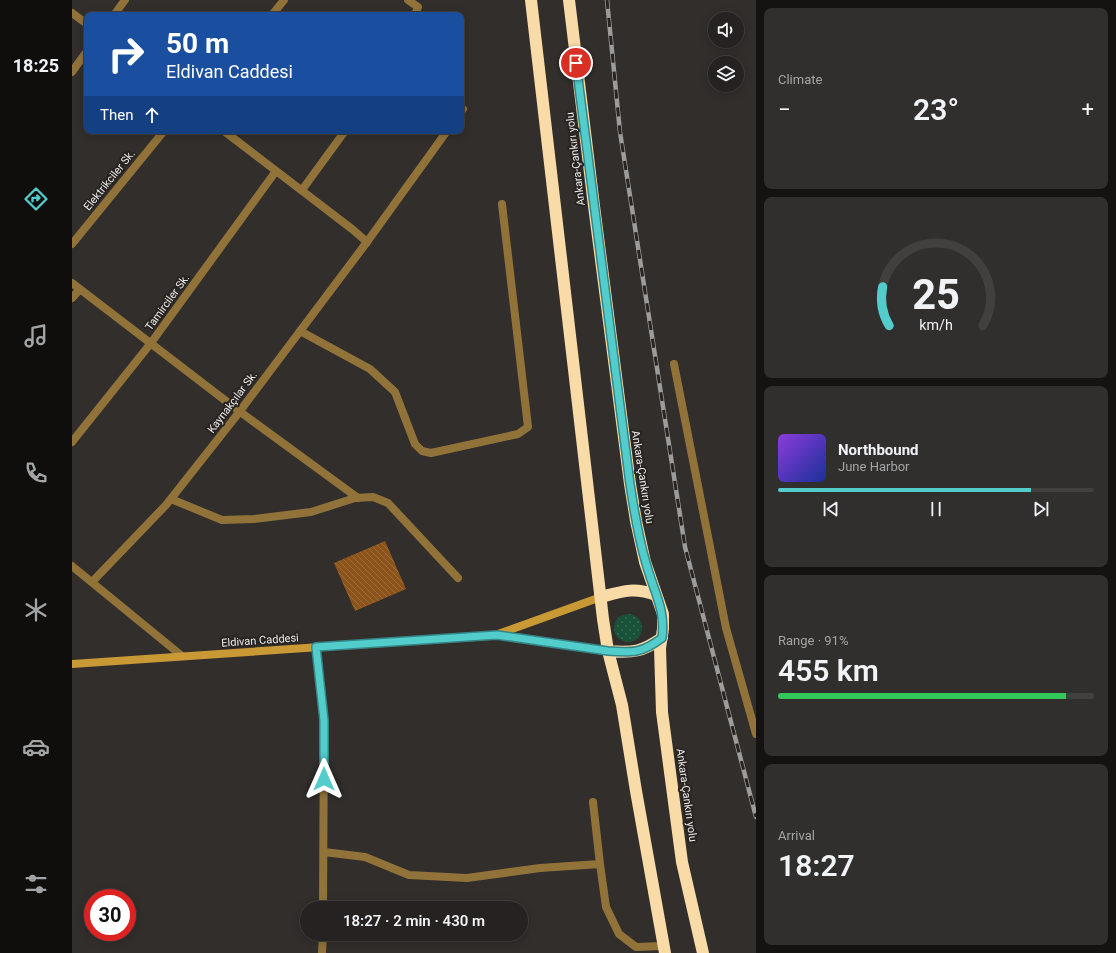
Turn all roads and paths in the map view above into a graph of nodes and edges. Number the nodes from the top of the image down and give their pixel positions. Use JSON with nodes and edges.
{"nodes":[{"id":1,"x":125,"y":0,"type":"edge"},
{"id":2,"x":284,"y":0,"type":"edge"},
{"id":3,"x":408,"y":0,"type":"edge"},
{"id":4,"x":531,"y":0,"type":"edge"},
{"id":5,"x":568,"y":0,"type":"edge"},
{"id":6,"x":116,"y":12,"type":"edge"},
{"id":7,"x":274,"y":12,"type":"edge"},
{"id":8,"x":416,"y":12,"type":"edge"},
{"id":9,"x":72,"y":13,"type":"edge"},
{"id":10,"x":84,"y":22,"type":"edge"},
{"id":11,"x":84,"y":55,"type":"edge"},
{"id":12,"x":72,"y":72,"type":"edge"},
{"id":13,"x":162,"y":134,"type":"edge"},
{"id":14,"x":228,"y":134,"type":"edge"},
{"id":15,"x":344,"y":134,"type":"edge"},
{"id":16,"x":445,"y":134,"type":"edge"},
{"id":17,"x":276,"y":171,"type":"junction"},
{"id":18,"x":302,"y":190,"type":"junction"},
{"id":19,"x":502,"y":204,"type":"dead end"},
{"id":20,"x":367,"y":242,"type":"junction"},
{"id":21,"x":72,"y":244,"type":"edge"},
{"id":22,"x":72,"y":283,"type":"edge"},
{"id":23,"x":80,"y":289,"type":"junction"},
{"id":24,"x":72,"y":298,"type":"edge"},
{"id":25,"x":300,"y":331,"type":"junction"},
{"id":26,"x":151,"y":343,"type":"junction"},
{"id":27,"x":674,"y":364,"type":"dead end"},
{"id":28,"x":239,"y":411,"type":"junction"},
{"id":29,"x":72,"y":442,"type":"edge"},
{"id":30,"x":358,"y":498,"type":"junction"},
{"id":31,"x":171,"y":499,"type":"junction"},
{"id":32,"x":72,"y":566,"type":"edge"},
{"id":33,"x":458,"y":578,"type":"dead end"},
{"id":34,"x":92,"y":582,"type":"junction"},
{"id":35,"x":656,"y":595,"type":"junction"},
{"id":36,"x":601,"y":597,"type":"junction"},
{"id":37,"x":497,"y":635,"type":"junction"},
{"id":38,"x":662,"y":638,"type":"junction"},
{"id":39,"x":316,"y":647,"type":"junction"},
{"id":40,"x":608,"y":651,"type":"junction"},
{"id":41,"x":182,"y":656,"type":"junction"},
{"id":42,"x":72,"y":664,"type":"edge"},
{"id":43,"x":756,"y":734,"type":"edge"},
{"id":44,"x":593,"y":802,"type":"dead end"},
{"id":45,"x":324,"y":852,"type":"junction"},
{"id":46,"x":600,"y":864,"type":"junction"},
{"id":47,"x":323,"y":901,"type":"edge"},
{"id":48,"x":323,"y":941,"type":"edge"},
{"id":49,"x":665,"y":950,"type":"edge"},
{"id":50,"x":322,"y":953,"type":"edge"},
{"id":51,"x":703,"y":953,"type":"edge"}],
"edges":[{"from":1,"to":6,"type":"street"},
{"from":2,"to":7,"type":"street"},
{"from":3,"to":8,"type":"street"},
{"from":4,"to":36,"type":"highway"},
{"from":5,"to":35,"type":"highway","name":"Ankara-Çankırı yolu"},
{"from":9,"to":10,"type":"street"},
{"from":11,"to":12,"type":"street"},
{"from":13,"to":21,"type":"street","name":"Elektrikciler Sk."},
{"from":14,"to":17,"type":"street"},
{"from":15,"to":18,"type":"street"},
{"from":16,"to":20,"type":"street","name":"Kaynakçılar Sk."},
{"from":17,"to":18,"type":"street"},
{"from":17,"to":26,"type":"street","name":"Tamirciler Sk."},
{"from":18,"to":20,"type":"street"},
{"from":19,"to":25,"type":"street"},
{"from":20,"to":25,"type":"street","name":"Kaynakçılar Sk."},
{"from":22,"to":23,"type":"street"},
{"from":23,"to":24,"type":"street"},
{"from":23,"to":26,"type":"street"},
{"from":25,"to":28,"type":"street","name":"Kaynakçılar Sk."},
{"from":26,"to":28,"type":"street"},
{"from":26,"to":29,"type":"street","name":"Tamirciler Sk."},
{"from":27,"to":43,"type":"street"},
{"from":28,"to":30,"type":"street"},
{"from":28,"to":31,"type":"street","name":"Kaynakçılar Sk."},
{"from":30,"to":31,"type":"street"},
{"from":30,"to":33,"type":"street"},
{"from":31,"to":34,"type":"street","name":"Kaynakçılar Sk."},
{"from":32,"to":34,"type":"street"},
{"from":34,"to":41,"type":"street"},
{"from":35,"to":36,"type":"highway"},
{"from":35,"to":38,"type":"highway","name":"Ankara-Çankırı yolu"},
{"from":36,"to":37,"type":"main road"},
{"from":36,"to":40,"type":"highway"},
{"from":37,"to":39,"type":"main road","name":"Eldivan Caddesi"},
{"from":37,"to":40,"type":"main road"},
{"from":38,"to":40,"type":"highway"},
{"from":38,"to":51,"type":"highway","name":"Ankara-Çankırı yolu"},
{"from":39,"to":41,"type":"main road","name":"Eldivan Caddesi"},
{"from":39,"to":45,"type":"street"},
{"from":40,"to":49,"type":"highway"},
{"from":41,"to":42,"type":"main road","name":"Eldivan Caddesi"},
{"from":44,"to":46,"type":"street"},
{"from":45,"to":46,"type":"street"},
{"from":45,"to":47,"type":"street"},
{"from":46,"to":49,"type":"street"},
{"from":48,"to":50,"type":"street"}]}
